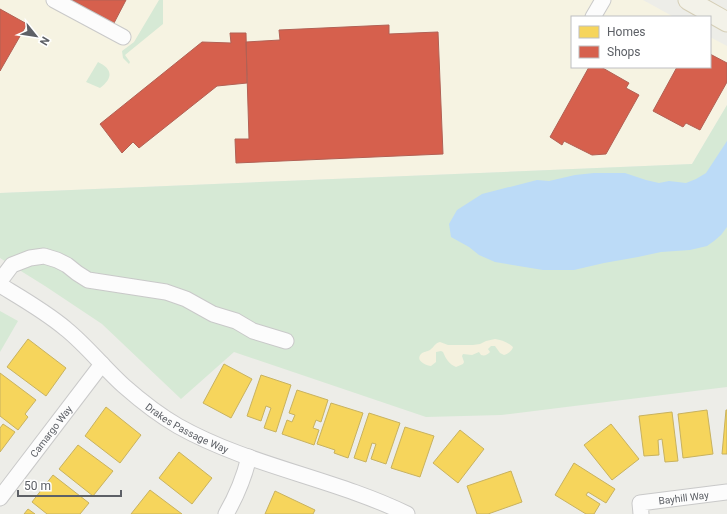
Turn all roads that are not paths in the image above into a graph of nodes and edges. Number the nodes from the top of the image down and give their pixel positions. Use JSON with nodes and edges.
{"nodes":[{"id":1,"x":54,"y":0,"type":"edge"},
{"id":2,"x":603,"y":0,"type":"edge"},
{"id":3,"x":688,"y":0,"type":"edge"},
{"id":4,"x":594,"y":16,"type":"edge"},
{"id":5,"x":727,"y":22,"type":"edge"},
{"id":6,"x":123,"y":37,"type":"dead end"},
{"id":7,"x":0,"y":281,"type":"edge"},
{"id":8,"x":0,"y":285,"type":"edge"},
{"id":9,"x":286,"y":341,"type":"dead end"},
{"id":10,"x":102,"y":364,"type":"junction"},
{"id":11,"x":249,"y":457,"type":"junction"},
{"id":12,"x":727,"y":492,"type":"edge"},
{"id":13,"x":0,"y":498,"type":"edge"},
{"id":14,"x":641,"y":508,"type":"edge"},
{"id":15,"x":226,"y":514,"type":"edge"},
{"id":16,"x":407,"y":514,"type":"edge"}],
"edges":[{"from":1,"to":6,"type":"street"},
{"from":2,"to":4,"type":"street"},
{"from":3,"to":5,"type":"main road"},
{"from":7,"to":9,"type":"street"},
{"from":8,"to":10,"type":"street","name":"Drakes Passage Way"},
{"from":10,"to":11,"type":"street","name":"Drakes Passage Way"},
{"from":10,"to":13,"type":"street","name":"Camargo Way"},
{"from":11,"to":15,"type":"street"},
{"from":11,"to":16,"type":"street","name":"Drakes Passage Way"},
{"from":12,"to":14,"type":"street","name":"Bayhill Way"}]}
